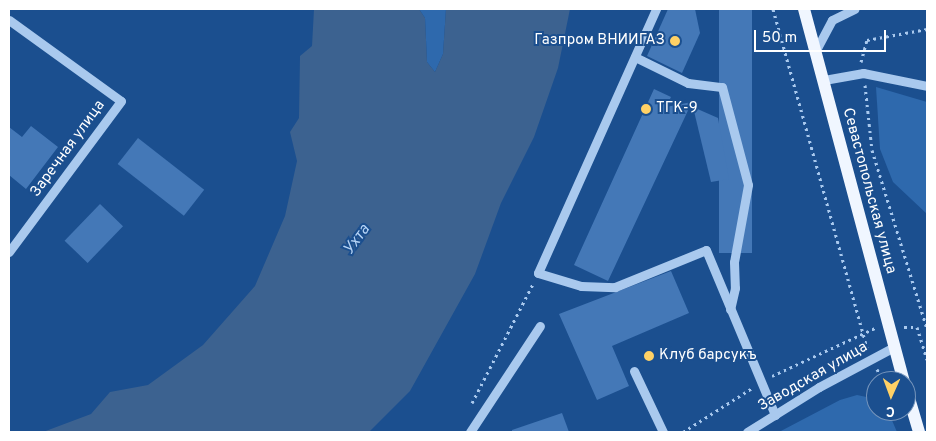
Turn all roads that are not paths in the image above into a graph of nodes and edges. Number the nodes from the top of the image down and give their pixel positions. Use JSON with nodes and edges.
{"nodes":[{"id":1,"x":656,"y":9,"type":"edge"},
{"id":2,"x":804,"y":9,"type":"edge"},
{"id":3,"x":855,"y":9,"type":"edge"},
{"id":4,"x":9,"y":20,"type":"edge"},
{"id":5,"x":816,"y":52,"type":"junction"},
{"id":6,"x":635,"y":57,"type":"junction"},
{"id":7,"x":824,"y":80,"type":"junction"},
{"id":8,"x":927,"y":86,"type":"edge"},
{"id":9,"x":9,"y":252,"type":"edge"},
{"id":10,"x":730,"y":309,"type":"junction"},
{"id":11,"x":540,"y":326,"type":"dead end"},
{"id":12,"x":894,"y":347,"type":"junction"},
{"id":13,"x":634,"y":371,"type":"dead end"},
{"id":14,"x":901,"y":371,"type":"edge"},
{"id":15,"x":775,"y":415,"type":"junction"},
{"id":16,"x":470,"y":432,"type":"edge"},
{"id":17,"x":663,"y":432,"type":"edge"},
{"id":18,"x":747,"y":432,"type":"edge"}],
"edges":[{"from":1,"to":6,"type":"street"},
{"from":2,"to":5,"type":"main road","name":"Севастопольская улица"},
{"from":3,"to":5,"type":"street"},
{"from":4,"to":9,"type":"street","name":"Заречная улица"},
{"from":5,"to":7,"type":"main road","name":"Севастопольская улица"},
{"from":6,"to":10,"type":"street"},
{"from":6,"to":10,"type":"street"},
{"from":7,"to":8,"type":"street"},
{"from":7,"to":12,"type":"main road","name":"Севастопольская улица"},
{"from":10,"to":15,"type":"street"},
{"from":11,"to":16,"type":"street"},
{"from":12,"to":14,"type":"main road","name":"Севастопольская улица"},
{"from":12,"to":15,"type":"street","name":"Заводская улица"},
{"from":13,"to":17,"type":"street"},
{"from":15,"to":18,"type":"street","name":"Заводская улица"}]}
